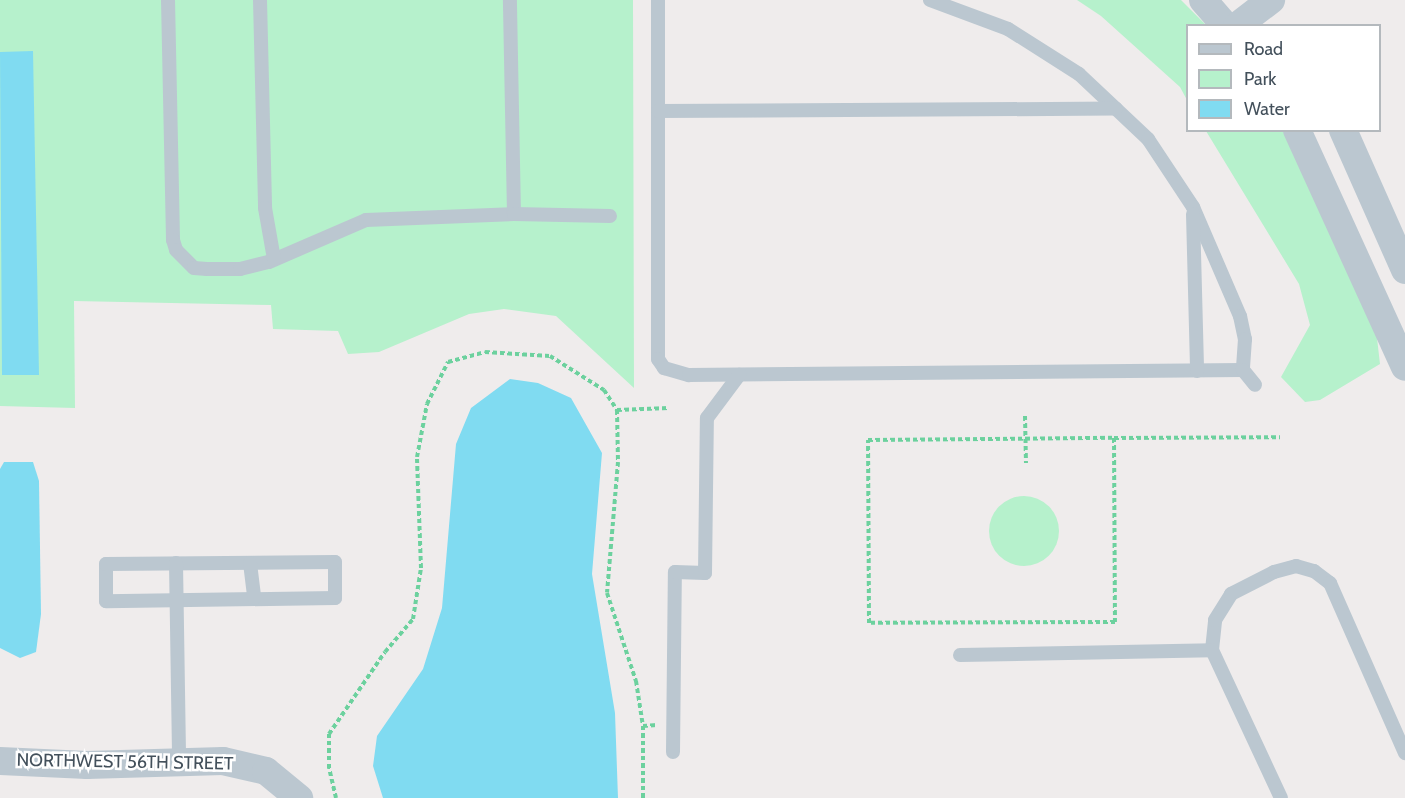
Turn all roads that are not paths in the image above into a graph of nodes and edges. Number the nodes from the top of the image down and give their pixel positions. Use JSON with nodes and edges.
{"nodes":[{"id":1,"x":168,"y":0,"type":"edge"},
{"id":2,"x":260,"y":0,"type":"edge"},
{"id":3,"x":510,"y":0,"type":"edge"},
{"id":4,"x":658,"y":0,"type":"edge"},
{"id":5,"x":930,"y":0,"type":"edge"},
{"id":6,"x":1203,"y":0,"type":"edge"},
{"id":7,"x":1270,"y":7,"type":"edge"},
{"id":8,"x":1224,"y":24,"type":"edge"},
{"id":9,"x":1240,"y":24,"type":"edge"},
{"id":10,"x":1116,"y":109,"type":"junction"},
{"id":11,"x":658,"y":111,"type":"junction"},
{"id":12,"x":1298,"y":132,"type":"edge"},
{"id":13,"x":1344,"y":132,"type":"edge"},
{"id":14,"x":1193,"y":207,"type":"junction"},
{"id":15,"x":514,"y":214,"type":"junction"},
{"id":16,"x":610,"y":216,"type":"dead end"},
{"id":17,"x":274,"y":259,"type":"junction"},
{"id":18,"x":1405,"y":270,"type":"edge"},
{"id":19,"x":1405,"y":367,"type":"edge"},
{"id":20,"x":1244,"y":370,"type":"junction"},
{"id":21,"x":1197,"y":371,"type":"junction"},
{"id":22,"x":740,"y":375,"type":"junction"},
{"id":23,"x":1255,"y":385,"type":"dead end"},
{"id":24,"x":176,"y":563,"type":"junction"},
{"id":25,"x":250,"y":563,"type":"junction"},
{"id":26,"x":254,"y":598,"type":"junction"},
{"id":27,"x":175,"y":600,"type":"junction"},
{"id":28,"x":1212,"y":650,"type":"junction"},
{"id":29,"x":960,"y":655,"type":"dead end"},
{"id":30,"x":673,"y":752,"type":"dead end"},
{"id":31,"x":1405,"y":753,"type":"edge"},
{"id":32,"x":0,"y":761,"type":"edge"},
{"id":33,"x":178,"y":762,"type":"junction"},
{"id":34,"x":290,"y":789,"type":"edge"},
{"id":35,"x":1281,"y":798,"type":"edge"}],
"edges":[{"from":1,"to":17,"type":"lane"},
{"from":2,"to":17,"type":"lane"},
{"from":3,"to":15,"type":"lane"},
{"from":4,"to":11,"type":"lane"},
{"from":5,"to":10,"type":"lane"},
{"from":6,"to":8,"type":"street"},
{"from":7,"to":9,"type":"street"},
{"from":10,"to":11,"type":"lane"},
{"from":10,"to":14,"type":"lane"},
{"from":11,"to":22,"type":"lane"},
{"from":12,"to":19,"type":"street"},
{"from":13,"to":18,"type":"street"},
{"from":14,"to":20,"type":"lane"},
{"from":14,"to":21,"type":"lane"},
{"from":15,"to":16,"type":"lane"},
{"from":15,"to":17,"type":"lane"},
{"from":20,"to":21,"type":"lane"},
{"from":20,"to":23,"type":"lane"},
{"from":21,"to":22,"type":"lane"},
{"from":22,"to":30,"type":"lane"},
{"from":24,"to":25,"type":"lane"},
{"from":24,"to":27,"type":"lane"},
{"from":24,"to":27,"type":"lane"},
{"from":25,"to":26,"type":"lane"},
{"from":25,"to":26,"type":"lane"},
{"from":26,"to":27,"type":"lane"},
{"from":27,"to":33,"type":"lane"},
{"from":28,"to":29,"type":"lane"},
{"from":28,"to":31,"type":"lane"},
{"from":28,"to":35,"type":"lane"},
{"from":32,"to":33,"type":"street","name":"NORTHWEST 56TH STREET"},
{"from":33,"to":34,"type":"street","name":"NORTHWEST 56TH STREET"}]}
